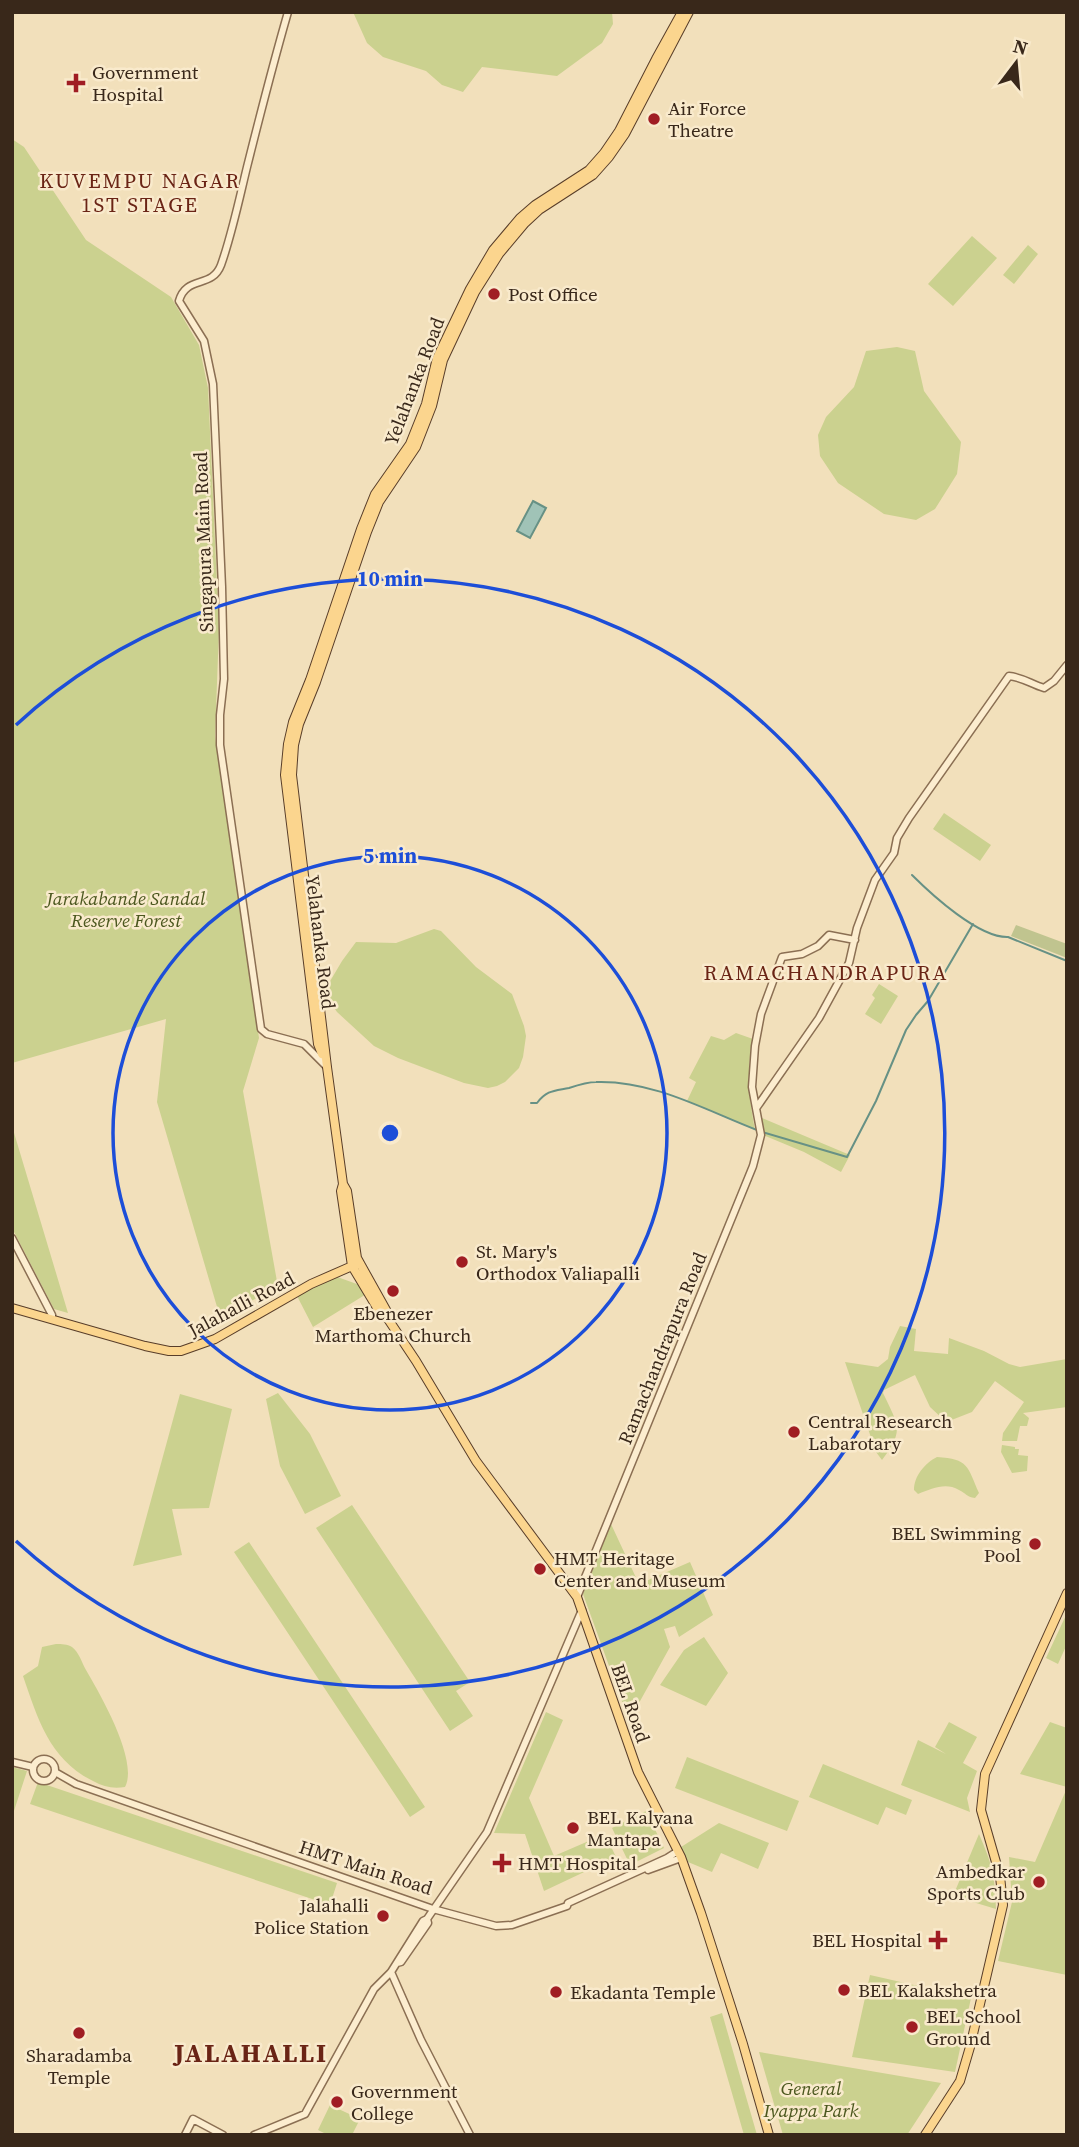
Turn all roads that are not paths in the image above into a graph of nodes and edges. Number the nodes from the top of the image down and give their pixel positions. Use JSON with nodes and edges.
{"nodes":[{"id":1,"x":288,"y":12,"type":"edge"},
{"id":2,"x":682,"y":12,"type":"edge"},
{"id":3,"x":689,"y":12,"type":"edge"},
{"id":4,"x":1067,"y":665,"type":"edge"},
{"id":5,"x":308,"y":935,"type":"junction"},
{"id":6,"x":855,"y":940,"type":"junction"},
{"id":7,"x":327,"y":1067,"type":"junction"},
{"id":8,"x":757,"y":1107,"type":"junction"},
{"id":9,"x":343,"y":1184,"type":"joint"},
{"id":10,"x":12,"y":1238,"type":"edge"},
{"id":11,"x":355,"y":1262,"type":"junction"},
{"id":12,"x":12,"y":1306,"type":"edge"},
{"id":13,"x":52,"y":1316,"type":"junction"},
{"id":14,"x":1067,"y":1593,"type":"edge"},
{"id":15,"x":577,"y":1597,"type":"junction"},
{"id":16,"x":582,"y":1610,"type":"junction"},
{"id":17,"x":12,"y":1762,"type":"edge"},
{"id":18,"x":33,"y":1767,"type":"junction"},
{"id":19,"x":55,"y":1772,"type":"junction"},
{"id":20,"x":679,"y":1854,"type":"junction"},
{"id":21,"x":567,"y":1906,"type":"junction"},
{"id":22,"x":433,"y":1909,"type":"junction"},
{"id":23,"x":391,"y":1972,"type":"junction"},
{"id":24,"x":187,"y":2132,"type":"edge"},
{"id":25,"x":198,"y":2135,"type":"edge"},
{"id":26,"x":223,"y":2135,"type":"edge"},
{"id":27,"x":254,"y":2135,"type":"edge"},
{"id":28,"x":470,"y":2135,"type":"edge"},
{"id":29,"x":769,"y":2135,"type":"edge"},
{"id":30,"x":928,"y":2135,"type":"edge"}],
"edges":[{"from":1,"to":7,"type":"street","name":"Singapura Main Road"},
{"from":2,"to":5,"type":"main road","name":"Yelahanka Road"},
{"from":3,"to":5,"type":"main road","name":"Yelahanka Road"},
{"from":4,"to":6,"type":"street"},
{"from":5,"to":7,"type":"main road","name":"Yelahanka Road"},
{"from":6,"to":8,"type":"street"},
{"from":6,"to":8,"type":"street","name":"Ramachandrapura Road"},
{"from":7,"to":9,"type":"main road","name":"Yelahanka Road"},
{"from":8,"to":15,"type":"street","name":"Ramachandrapura Road"},
{"from":9,"to":11,"type":"main road","name":"BEL Road"},
{"from":10,"to":13,"type":"street"},
{"from":11,"to":13,"type":"main road","name":"Jalahalli Road"},
{"from":11,"to":15,"type":"main road","name":"BEL Road"},
{"from":12,"to":13,"type":"main road","name":"Jalahalli Road"},
{"from":14,"to":30,"type":"main road"},
{"from":15,"to":16,"type":"main road","name":"BEL Road"},
{"from":16,"to":20,"type":"main road","name":"BEL Road"},
{"from":16,"to":22,"type":"street","name":"HMT Main Road"},
{"from":17,"to":18,"type":"street"},
{"from":18,"to":19,"type":"street"},
{"from":18,"to":19,"type":"street"},
{"from":19,"to":22,"type":"street","name":"HMT Main Road"},
{"from":20,"to":21,"type":"street"},
{"from":20,"to":21,"type":"street"},
{"from":20,"to":29,"type":"main road","name":"BEL Road"},
{"from":21,"to":22,"type":"street"},
{"from":22,"to":23,"type":"street"},
{"from":23,"to":27,"type":"street"},
{"from":23,"to":28,"type":"street"},
{"from":24,"to":25,"type":"street"},
{"from":24,"to":26,"type":"street"}]}
